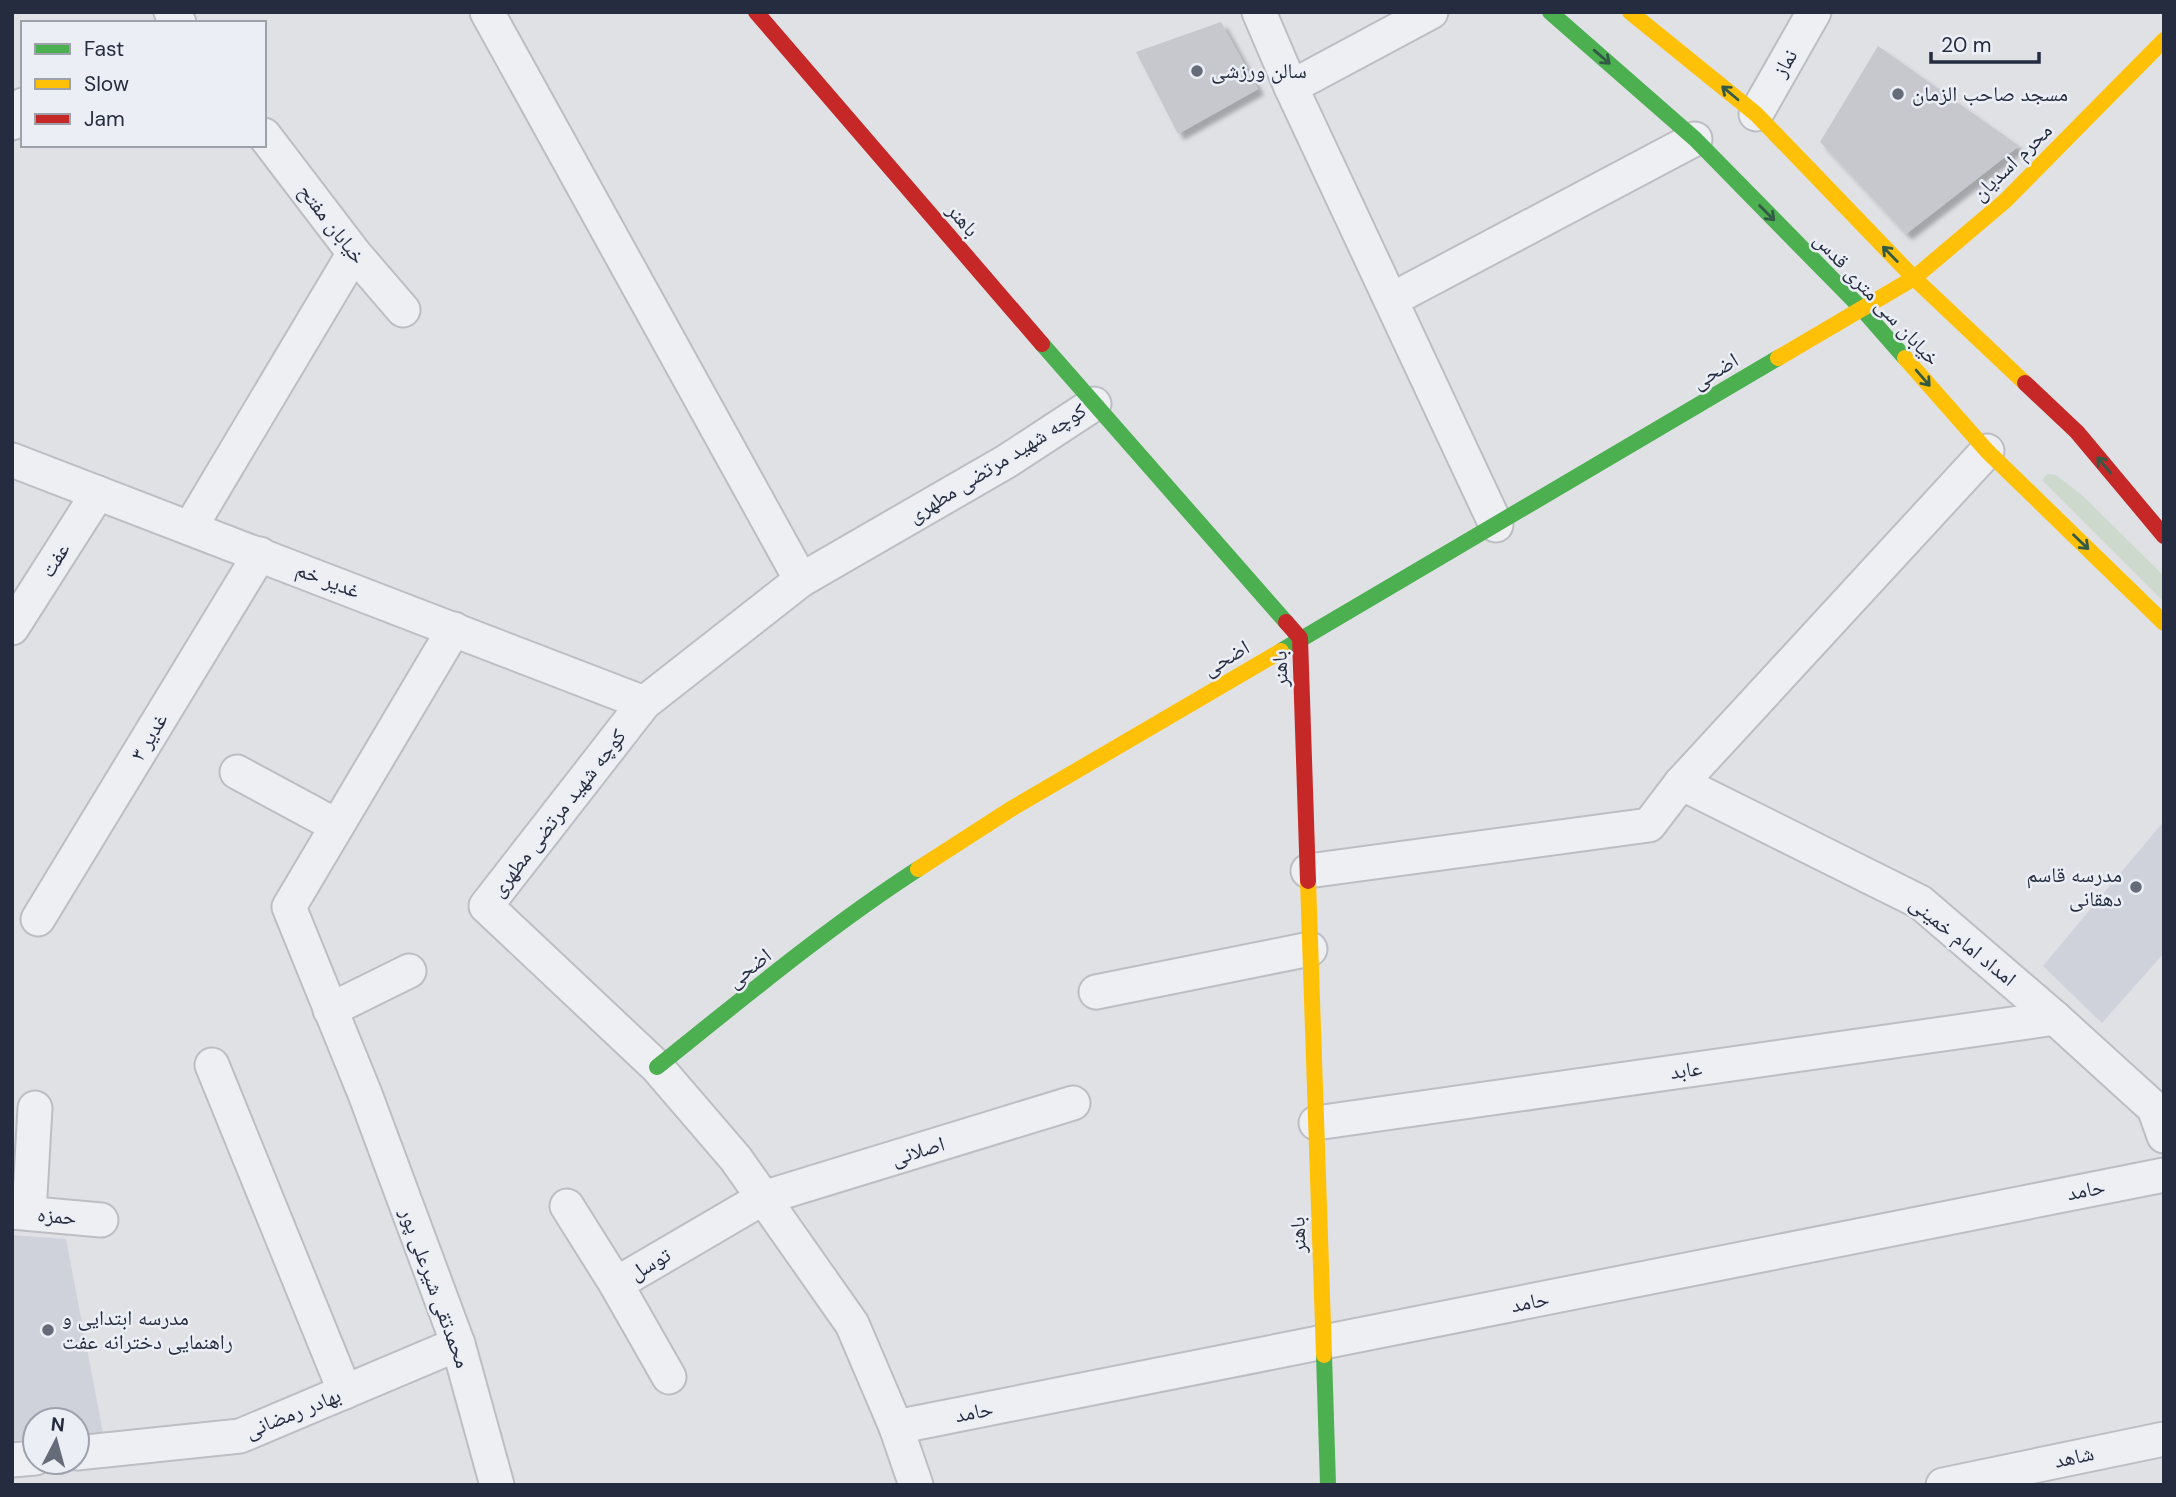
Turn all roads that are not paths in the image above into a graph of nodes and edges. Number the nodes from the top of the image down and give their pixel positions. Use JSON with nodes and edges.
{"nodes":[{"id":1,"x":487,"y":12,"type":"edge"},
{"id":2,"x":756,"y":12,"type":"edge"},
{"id":3,"x":1259,"y":12,"type":"edge"},
{"id":4,"x":1431,"y":12,"type":"edge"},
{"id":5,"x":1550,"y":12,"type":"edge"},
{"id":6,"x":1630,"y":12,"type":"edge"},
{"id":7,"x":1814,"y":12,"type":"edge"},
{"id":8,"x":2164,"y":40,"type":"edge"},
{"id":9,"x":1291,"y":87,"type":"junction"},
{"id":10,"x":1756,"y":114,"type":"junction"},
{"id":11,"x":266,"y":138,"type":"edge"},
{"id":12,"x":1695,"y":139,"type":"junction"},
{"id":13,"x":354,"y":253,"type":"junction"},
{"id":14,"x":1913,"y":278,"type":"junction"},
{"id":15,"x":1391,"y":300,"type":"junction"},
{"id":16,"x":1862,"y":309,"type":"junction"},
{"id":17,"x":403,"y":310,"type":"dead end"},
{"id":18,"x":1094,"y":404,"type":"junction"},
{"id":19,"x":1987,"y":451,"type":"junction"},
{"id":20,"x":12,"y":460,"type":"edge"},
{"id":21,"x":98,"y":493,"type":"junction"},
{"id":22,"x":1496,"y":526,"type":"junction"},
{"id":23,"x":190,"y":528,"type":"junction"},
{"id":24,"x":2164,"y":536,"type":"edge"},
{"id":25,"x":260,"y":554,"type":"junction"},
{"id":26,"x":801,"y":580,"type":"junction"},
{"id":27,"x":2164,"y":624,"type":"edge"},
{"id":28,"x":12,"y":628,"type":"edge"},
{"id":29,"x":454,"y":629,"type":"junction"},
{"id":30,"x":1300,"y":638,"type":"junction"},
{"id":31,"x":643,"y":703,"type":"junction"},
{"id":32,"x":237,"y":772,"type":"dead end"},
{"id":33,"x":1681,"y":783,"type":"junction"},
{"id":34,"x":337,"y":826,"type":"junction"},
{"id":35,"x":1308,"y":871,"type":"junction"},
{"id":36,"x":38,"y":919,"type":"dead end"},
{"id":37,"x":1310,"y":949,"type":"junction"},
{"id":38,"x":409,"y":971,"type":"dead end"},
{"id":39,"x":1096,"y":992,"type":"dead end"},
{"id":40,"x":330,"y":1010,"type":"junction"},
{"id":41,"x":2055,"y":1018,"type":"junction"},
{"id":42,"x":212,"y":1065,"type":"dead end"},
{"id":43,"x":657,"y":1068,"type":"junction"},
{"id":44,"x":1073,"y":1103,"type":"dead end"},
{"id":45,"x":35,"y":1108,"type":"dead end"},
{"id":46,"x":1316,"y":1123,"type":"junction"},
{"id":47,"x":2164,"y":1136,"type":"edge"},
{"id":48,"x":2164,"y":1175,"type":"edge"},
{"id":49,"x":763,"y":1198,"type":"junction"},
{"id":50,"x":567,"y":1206,"type":"dead end"},
{"id":51,"x":21,"y":1212,"type":"edge"},
{"id":52,"x":102,"y":1220,"type":"dead end"},
{"id":53,"x":616,"y":1284,"type":"junction"},
{"id":54,"x":1323,"y":1343,"type":"junction"},
{"id":55,"x":458,"y":1344,"type":"junction"},
{"id":56,"x":669,"y":1377,"type":"dead end"},
{"id":57,"x":345,"y":1392,"type":"junction"},
{"id":58,"x":896,"y":1427,"type":"junction"},
{"id":59,"x":2164,"y":1439,"type":"edge"},
{"id":60,"x":91,"y":1452,"type":"edge"},
{"id":61,"x":497,"y":1485,"type":"edge"},
{"id":62,"x":916,"y":1485,"type":"edge"},
{"id":63,"x":1328,"y":1485,"type":"edge"},
{"id":64,"x":1943,"y":1485,"type":"edge"}],
"edges":[{"from":1,"to":26,"type":"street"},
{"from":2,"to":18,"type":"street","name":"باهنر"},
{"from":3,"to":9,"type":"street"},
{"from":4,"to":9,"type":"street"},
{"from":5,"to":12,"type":"street","name":"خیابان سی متری قدس","one_way":true},
{"from":10,"to":6,"type":"street","name":"خیابان سی متری قدس","one_way":true},
{"from":7,"to":10,"type":"street","name":"نماز"},
{"from":8,"to":14,"type":"street","name":"محرم اسدیان"},
{"from":9,"to":15,"type":"street"},
{"from":14,"to":10,"type":"street","name":"خیابان سی متری قدس","one_way":true},
{"from":11,"to":13,"type":"street","name":"خیابان مفتح"},
{"from":12,"to":15,"type":"street"},
{"from":12,"to":16,"type":"street","name":"خیابان سی متری قدس","one_way":true},
{"from":13,"to":17,"type":"street","name":"خیابان مفتح"},
{"from":13,"to":23,"type":"street"},
{"from":14,"to":16,"type":"street","name":"اضحی"},
{"from":24,"to":14,"type":"street","name":"خیابان سی متری قدس","one_way":true},
{"from":15,"to":22,"type":"street"},
{"from":16,"to":19,"type":"street","name":"خیابان سی متری قدس","one_way":true},
{"from":16,"to":22,"type":"street","name":"اضحی"},
{"from":18,"to":26,"type":"street","name":"کوچه شهید مرتضی مطهری"},
{"from":18,"to":30,"type":"street","name":"باهنر"},
{"from":19,"to":27,"type":"street","name":"خیابان سی متری قدس","one_way":true},
{"from":19,"to":33,"type":"street"},
{"from":20,"to":21,"type":"street","name":"غدیر خم"},
{"from":21,"to":23,"type":"street","name":"غدیر خم"},
{"from":21,"to":28,"type":"street","name":"عفت"},
{"from":22,"to":30,"type":"street","name":"اضحی"},
{"from":23,"to":25,"type":"street","name":"غدیر خم"},
{"from":25,"to":29,"type":"street","name":"غدیر خم"},
{"from":25,"to":36,"type":"street","name":"غدیر ۳"},
{"from":26,"to":31,"type":"street","name":"کوچه شهید مرتضی مطهری"},
{"from":29,"to":31,"type":"street","name":"غدیر خم"},
{"from":29,"to":34,"type":"street"},
{"from":30,"to":35,"type":"street","name":"باهنر"},
{"from":30,"to":43,"type":"street","name":"اضحی"},
{"from":31,"to":43,"type":"street","name":"کوچه شهید مرتضی مطهری"},
{"from":32,"to":34,"type":"street"},
{"from":33,"to":35,"type":"street"},
{"from":33,"to":41,"type":"street","name":"امداد امام خمینی"},
{"from":34,"to":40,"type":"street","name":"محمدتقی شیرعلی پور"},
{"from":35,"to":37,"type":"street","name":"باهنر"},
{"from":37,"to":39,"type":"street"},
{"from":37,"to":46,"type":"street","name":"باهنر"},
{"from":38,"to":40,"type":"street"},
{"from":40,"to":55,"type":"street","name":"محمدتقی شیرعلی پور"},
{"from":41,"to":46,"type":"street","name":"عابد"},
{"from":41,"to":47,"type":"street","name":"امداد امام خمینی"},
{"from":42,"to":57,"type":"street"},
{"from":43,"to":49,"type":"street","name":"کوچه شهید مرتضی مطهری"},
{"from":44,"to":49,"type":"street","name":"اصلانی"},
{"from":45,"to":51,"type":"street"},
{"from":46,"to":54,"type":"street","name":"باهنر"},
{"from":48,"to":54,"type":"street","name":"حامد"},
{"from":49,"to":53,"type":"street","name":"توسل"},
{"from":49,"to":58,"type":"street","name":"کوچه شهید مرتضی مطهری"},
{"from":50,"to":53,"type":"street","name":"توسل"},
{"from":51,"to":52,"type":"street","name":"حمزه"},
{"from":53,"to":56,"type":"street"},
{"from":54,"to":58,"type":"street","name":"حامد"},
{"from":54,"to":63,"type":"street","name":"باهنر"},
{"from":55,"to":57,"type":"street","name":"بهادر رمضانی"},
{"from":55,"to":61,"type":"street","name":"محمدتقی شیرعلی پور"},
{"from":57,"to":60,"type":"street","name":"بهادر رمضانی"},
{"from":58,"to":62,"type":"street","name":"کوچه شهید مرتضی مطهری"},
{"from":59,"to":64,"type":"street","name":"شاهد"}]}
